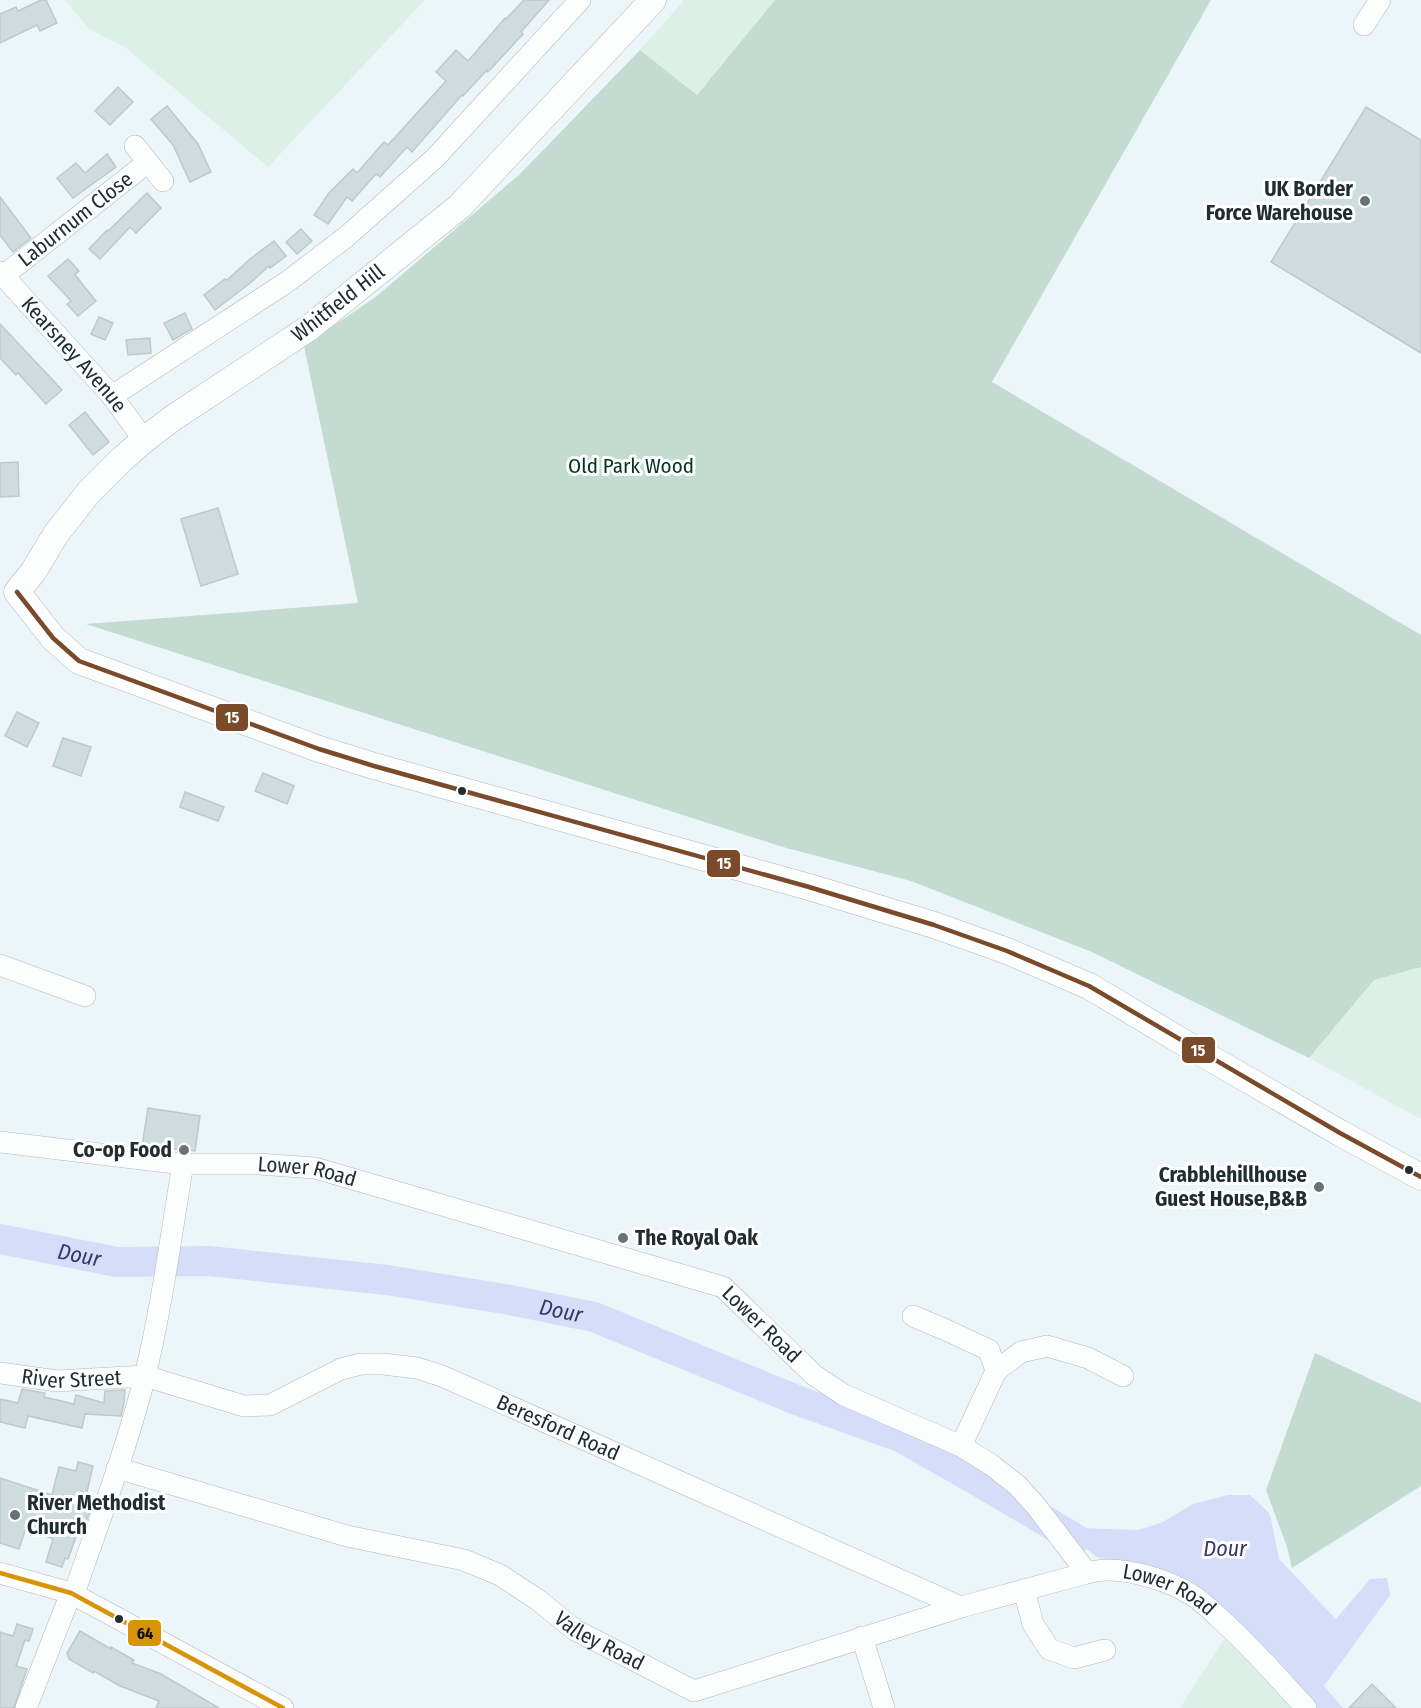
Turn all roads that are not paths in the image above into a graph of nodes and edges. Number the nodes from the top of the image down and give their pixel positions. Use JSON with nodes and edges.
{"nodes":[{"id":1,"x":580,"y":0,"type":"edge"},
{"id":2,"x":653,"y":0,"type":"edge"},
{"id":3,"x":1380,"y":0,"type":"edge"},
{"id":4,"x":1364,"y":25,"type":"dead end"},
{"id":5,"x":163,"y":181,"type":"dead end"},
{"id":6,"x":2,"y":274,"type":"edge"},
{"id":7,"x":112,"y":396,"type":"junction"},
{"id":8,"x":144,"y":440,"type":"junction"},
{"id":9,"x":9,"y":592,"type":"edge"},
{"id":10,"x":0,"y":965,"type":"edge"},
{"id":11,"x":85,"y":996,"type":"dead end"},
{"id":12,"x":0,"y":1142,"type":"edge"},
{"id":13,"x":183,"y":1164,"type":"junction"},
{"id":14,"x":1421,"y":1177,"type":"edge"},
{"id":15,"x":913,"y":1316,"type":"dead end"},
{"id":16,"x":996,"y":1371,"type":"junction"},
{"id":17,"x":0,"y":1373,"type":"edge"},
{"id":18,"x":145,"y":1376,"type":"junction"},
{"id":19,"x":1123,"y":1376,"type":"dead end"},
{"id":20,"x":961,"y":1446,"type":"junction"},
{"id":21,"x":117,"y":1468,"type":"junction"},
{"id":22,"x":0,"y":1573,"type":"edge"},
{"id":23,"x":1087,"y":1573,"type":"junction"},
{"id":24,"x":1024,"y":1590,"type":"junction"},
{"id":25,"x":71,"y":1593,"type":"junction"},
{"id":26,"x":960,"y":1607,"type":"junction"},
{"id":27,"x":862,"y":1637,"type":"junction"},
{"id":28,"x":1105,"y":1650,"type":"dead end"},
{"id":29,"x":691,"y":1700,"type":"edge"},
{"id":30,"x":26,"y":1708,"type":"edge"},
{"id":31,"x":283,"y":1708,"type":"edge"},
{"id":32,"x":884,"y":1708,"type":"edge"},
{"id":33,"x":1306,"y":1708,"type":"edge"}],
"edges":[{"from":1,"to":7,"type":"street"},
{"from":2,"to":8,"type":"main road","name":"Whitfield Hill"},
{"from":3,"to":4,"type":"street"},
{"from":5,"to":6,"type":"street","name":"Laburnum Close"},
{"from":6,"to":7,"type":"street","name":"Kearsney Avenue"},
{"from":7,"to":8,"type":"street","name":"Kearsney Avenue"},
{"from":8,"to":9,"type":"main road","name":"Whitfield Hill"},
{"from":9,"to":14,"type":"main road"},
{"from":10,"to":11,"type":"street"},
{"from":12,"to":13,"type":"street","name":"Lower Road"},
{"from":13,"to":18,"type":"street"},
{"from":13,"to":20,"type":"street","name":"Lower Road"},
{"from":15,"to":16,"type":"street"},
{"from":16,"to":19,"type":"street"},
{"from":16,"to":20,"type":"street"},
{"from":17,"to":18,"type":"street","name":"River Street"},
{"from":18,"to":21,"type":"street"},
{"from":18,"to":26,"type":"street","name":"Beresford Road"},
{"from":20,"to":23,"type":"street","name":"Lower Road"},
{"from":21,"to":25,"type":"street"},
{"from":21,"to":29,"type":"street","name":"Valley Road"},
{"from":22,"to":25,"type":"street"},
{"from":23,"to":24,"type":"street","name":"Valley Road"},
{"from":23,"to":33,"type":"street","name":"Lower Road"},
{"from":24,"to":26,"type":"street","name":"Valley Road"},
{"from":24,"to":28,"type":"street"},
{"from":25,"to":30,"type":"street"},
{"from":25,"to":31,"type":"street"},
{"from":26,"to":27,"type":"street","name":"Valley Road"},
{"from":27,"to":29,"type":"street","name":"Valley Road"},
{"from":27,"to":32,"type":"street"}]}
